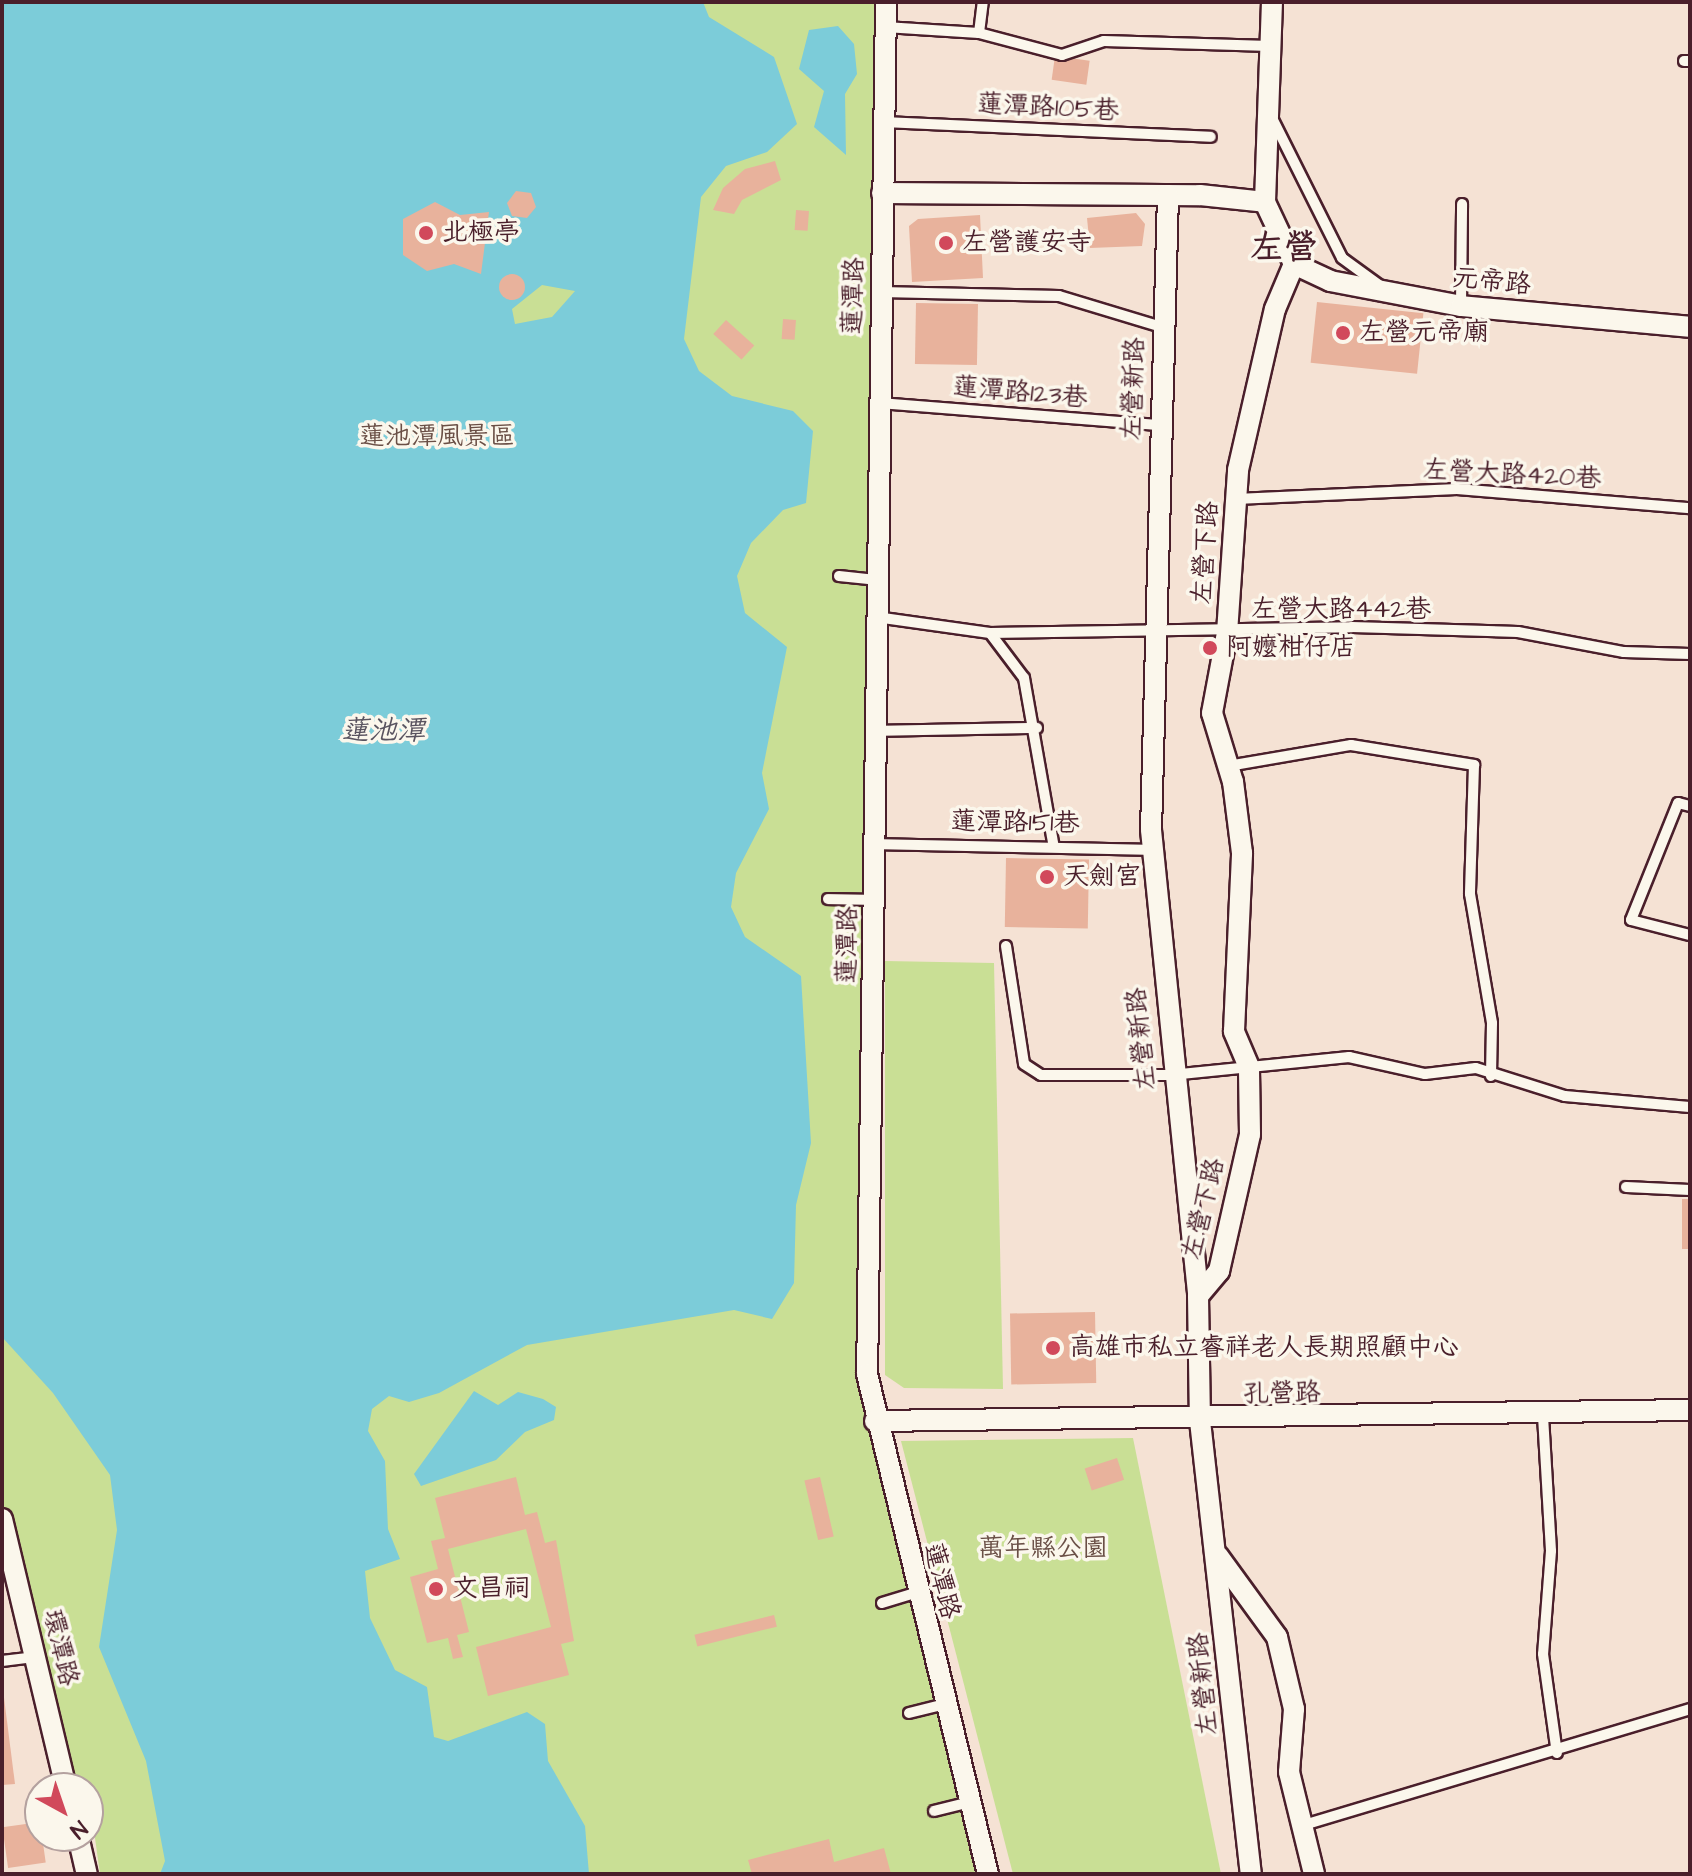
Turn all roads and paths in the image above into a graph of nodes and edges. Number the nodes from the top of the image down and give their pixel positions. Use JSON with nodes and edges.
{"nodes":[{"id":1,"x":886,"y":2,"type":"edge"},
{"id":2,"x":983,"y":2,"type":"edge"},
{"id":3,"x":1272,"y":2,"type":"edge"},
{"id":4,"x":885,"y":27,"type":"junction"},
{"id":5,"x":979,"y":33,"type":"junction"},
{"id":6,"x":1270,"y":46,"type":"junction"},
{"id":7,"x":1267,"y":110,"type":"junction"},
{"id":8,"x":883,"y":122,"type":"junction"},
{"id":9,"x":1211,"y":137,"type":"dead end"},
{"id":10,"x":882,"y":193,"type":"junction"},
{"id":11,"x":1168,"y":195,"type":"junction"},
{"id":12,"x":1265,"y":202,"type":"junction"},
{"id":13,"x":1462,"y":204,"type":"dead end"},
{"id":14,"x":1294,"y":264,"type":"junction"},
{"id":15,"x":1387,"y":291,"type":"junction"},
{"id":16,"x":881,"y":292,"type":"junction"},
{"id":17,"x":1461,"y":306,"type":"junction"},
{"id":18,"x":1162,"y":327,"type":"junction"},
{"id":19,"x":1690,"y":327,"type":"edge"},
{"id":20,"x":876,"y":403,"type":"junction"},
{"id":21,"x":1159,"y":425,"type":"junction"},
{"id":22,"x":1236,"y":499,"type":"junction"},
{"id":23,"x":1690,"y":508,"type":"edge"},
{"id":24,"x":839,"y":576,"type":"dead end"},
{"id":25,"x":876,"y":580,"type":"junction"},
{"id":26,"x":876,"y":617,"type":"junction"},
{"id":27,"x":990,"y":633,"type":"junction"},
{"id":28,"x":1154,"y":633,"type":"junction"},
{"id":29,"x":1227,"y":633,"type":"junction"},
{"id":30,"x":1690,"y":654,"type":"edge"},
{"id":31,"x":1037,"y":728,"type":"junction"},
{"id":32,"x":875,"y":731,"type":"junction"},
{"id":33,"x":1228,"y":766,"type":"junction"},
{"id":34,"x":1690,"y":806,"type":"edge"},
{"id":35,"x":1053,"y":843,"type":"junction"},
{"id":36,"x":876,"y":844,"type":"junction"},
{"id":37,"x":1152,"y":850,"type":"junction"},
{"id":38,"x":828,"y":899,"type":"dead end"},
{"id":39,"x":874,"y":900,"type":"junction"},
{"id":40,"x":1690,"y":935,"type":"edge"},
{"id":41,"x":1006,"y":946,"type":"dead end"},
{"id":42,"x":1249,"y":1067,"type":"junction"},
{"id":43,"x":1171,"y":1075,"type":"junction"},
{"id":44,"x":1491,"y":1076,"type":"junction"},
{"id":45,"x":1690,"y":1107,"type":"edge"},
{"id":46,"x":1626,"y":1187,"type":"dead end"},
{"id":47,"x":1690,"y":1190,"type":"edge"},
{"id":48,"x":1198,"y":1296,"type":"junction"},
{"id":49,"x":1690,"y":1410,"type":"edge"},
{"id":50,"x":1543,"y":1416,"type":"junction"},
{"id":51,"x":875,"y":1421,"type":"junction"},
{"id":52,"x":1200,"y":1421,"type":"junction"},
{"id":53,"x":2,"y":1519,"type":"edge"},
{"id":54,"x":1216,"y":1552,"type":"junction"},
{"id":55,"x":917,"y":1592,"type":"junction"},
{"id":56,"x":882,"y":1603,"type":"dead end"},
{"id":57,"x":34,"y":1657,"type":"junction"},
{"id":58,"x":2,"y":1661,"type":"edge"},
{"id":59,"x":945,"y":1704,"type":"junction"},
{"id":60,"x":1690,"y":1709,"type":"edge"},
{"id":61,"x":909,"y":1713,"type":"dead end"},
{"id":62,"x":1557,"y":1753,"type":"junction"},
{"id":63,"x":62,"y":1772,"type":"edge"},
{"id":64,"x":970,"y":1802,"type":"junction"},
{"id":65,"x":934,"y":1811,"type":"dead end"},
{"id":66,"x":1307,"y":1824,"type":"junction"},
{"id":67,"x":82,"y":1852,"type":"edge"},
{"id":68,"x":87,"y":1874,"type":"edge"},
{"id":69,"x":988,"y":1874,"type":"edge"},
{"id":70,"x":1251,"y":1874,"type":"edge"},
{"id":71,"x":1314,"y":1874,"type":"edge"}],
"edges":[{"from":1,"to":4,"type":"street","name":"蓮潭路"},
{"from":2,"to":5,"type":"lane"},
{"from":3,"to":6,"type":"street"},
{"from":4,"to":5,"type":"lane"},
{"from":4,"to":8,"type":"street","name":"蓮潭路"},
{"from":5,"to":6,"type":"lane"},
{"from":6,"to":7,"type":"street"},
{"from":7,"to":12,"type":"street"},
{"from":7,"to":15,"type":"lane"},
{"from":8,"to":9,"type":"lane","name":"蓮潭路105巷"},
{"from":8,"to":10,"type":"street","name":"蓮潭路"},
{"from":10,"to":11,"type":"street"},
{"from":10,"to":16,"type":"street","name":"蓮潭路"},
{"from":11,"to":12,"type":"street"},
{"from":11,"to":18,"type":"street","name":"左營新路"},
{"from":12,"to":14,"type":"street"},
{"from":13,"to":17,"type":"lane"},
{"from":14,"to":15,"type":"street","name":"元帝路"},
{"from":14,"to":22,"type":"street","name":"左營下路"},
{"from":15,"to":17,"type":"street","name":"元帝路"},
{"from":16,"to":18,"type":"lane"},
{"from":16,"to":20,"type":"street","name":"蓮潭路"},
{"from":17,"to":19,"type":"street","name":"元帝路"},
{"from":18,"to":21,"type":"street","name":"左營新路"},
{"from":20,"to":21,"type":"lane","name":"蓮潭路123巷"},
{"from":20,"to":25,"type":"street","name":"蓮潭路"},
{"from":21,"to":28,"type":"street","name":"左營新路"},
{"from":22,"to":23,"type":"lane","name":"左營大路420巷"},
{"from":22,"to":29,"type":"street","name":"左營下路"},
{"from":24,"to":25,"type":"lane"},
{"from":25,"to":26,"type":"street","name":"蓮潭路"},
{"from":26,"to":27,"type":"lane","name":"左營大路442巷"},
{"from":26,"to":32,"type":"street","name":"蓮潭路"},
{"from":27,"to":28,"type":"lane","name":"左營大路442巷"},
{"from":27,"to":31,"type":"lane"},
{"from":28,"to":29,"type":"lane","name":"左營大路442巷"},
{"from":28,"to":37,"type":"street","name":"左營新路"},
{"from":29,"to":30,"type":"lane","name":"左營大路442巷"},
{"from":29,"to":33,"type":"street","name":"左營下路"},
{"from":31,"to":32,"type":"lane"},
{"from":31,"to":35,"type":"lane"},
{"from":32,"to":36,"type":"street","name":"蓮潭路"},
{"from":33,"to":42,"type":"street","name":"左營下路"},
{"from":33,"to":44,"type":"lane"},
{"from":34,"to":40,"type":"lane"},
{"from":35,"to":36,"type":"lane","name":"蓮潭路151巷"},
{"from":35,"to":37,"type":"lane","name":"蓮潭路151巷"},
{"from":36,"to":39,"type":"street","name":"蓮潭路"},
{"from":37,"to":43,"type":"street","name":"左營新路"},
{"from":38,"to":39,"type":"lane"},
{"from":39,"to":51,"type":"street","name":"蓮潭路"},
{"from":41,"to":43,"type":"lane"},
{"from":42,"to":43,"type":"lane"},
{"from":42,"to":44,"type":"lane"},
{"from":42,"to":48,"type":"street","name":"左營下路"},
{"from":43,"to":48,"type":"street","name":"左營新路"},
{"from":44,"to":45,"type":"lane"},
{"from":46,"to":47,"type":"lane"},
{"from":48,"to":52,"type":"street","name":"左營新路"},
{"from":49,"to":50,"type":"street","name":"孔營路"},
{"from":50,"to":52,"type":"street","name":"孔營路"},
{"from":50,"to":62,"type":"lane"},
{"from":51,"to":52,"type":"street","name":"孔營路"},
{"from":51,"to":55,"type":"street","name":"蓮潭路"},
{"from":52,"to":54,"type":"street","name":"左營新路"},
{"from":53,"to":57,"type":"street","name":"環潭路"},
{"from":54,"to":66,"type":"street"},
{"from":54,"to":70,"type":"street","name":"左營新路"},
{"from":55,"to":56,"type":"lane"},
{"from":55,"to":59,"type":"street","name":"蓮潭路"},
{"from":57,"to":58,"type":"lane"},
{"from":57,"to":63,"type":"street","name":"環潭路"},
{"from":59,"to":61,"type":"lane"},
{"from":59,"to":64,"type":"street","name":"蓮潭路"},
{"from":60,"to":62,"type":"lane"},
{"from":62,"to":66,"type":"lane"},
{"from":64,"to":65,"type":"lane"},
{"from":64,"to":69,"type":"street","name":"蓮潭路"},
{"from":66,"to":71,"type":"street"},
{"from":67,"to":68,"type":"street"}]}
